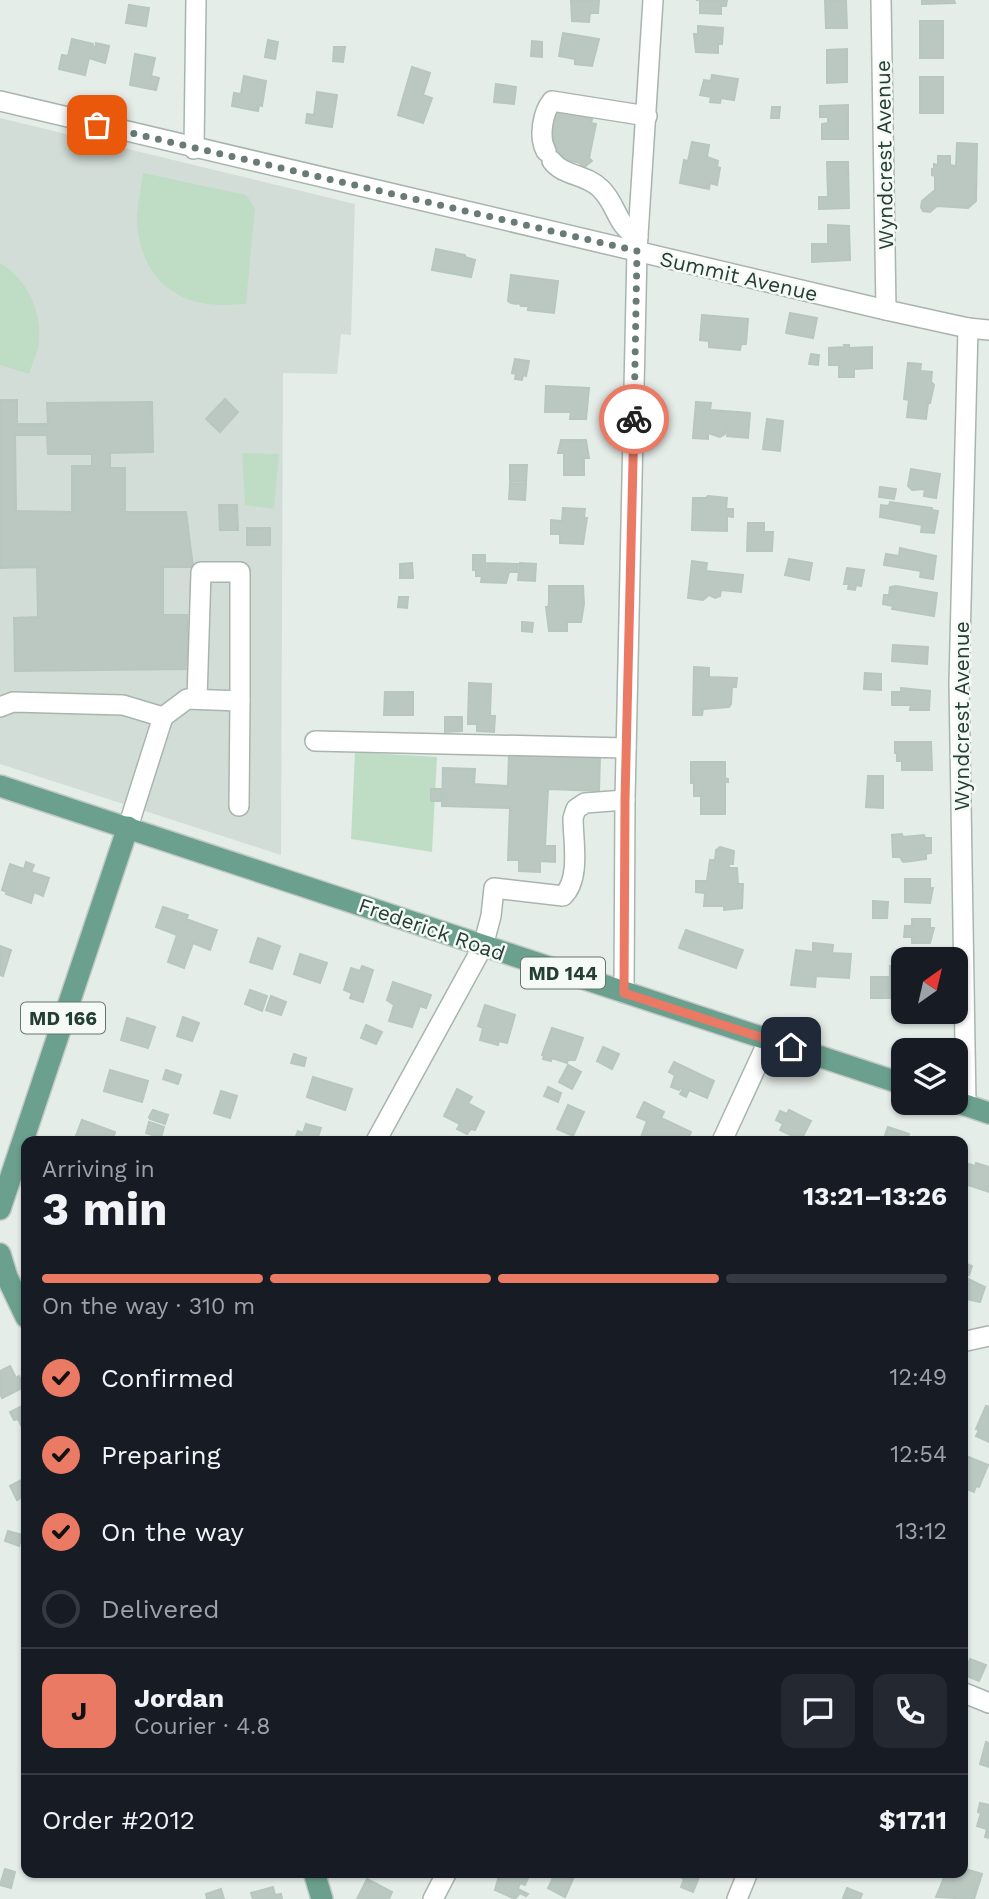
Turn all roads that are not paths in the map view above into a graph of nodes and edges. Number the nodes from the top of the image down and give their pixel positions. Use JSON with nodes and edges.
{"nodes":[{"id":1,"x":196,"y":0,"type":"edge"},
{"id":2,"x":653,"y":0,"type":"edge"},
{"id":3,"x":881,"y":0,"type":"edge"},
{"id":4,"x":0,"y":102,"type":"edge"},
{"id":5,"x":647,"y":116,"type":"junction"},
{"id":6,"x":194,"y":149,"type":"junction"},
{"id":7,"x":637,"y":244,"type":"junction"},
{"id":8,"x":886,"y":310,"type":"junction"},
{"id":9,"x":968,"y":328,"type":"junction"},
{"id":10,"x":989,"y":330,"type":"edge"},
{"id":11,"x":197,"y":699,"type":"junction"},
{"id":12,"x":240,"y":701,"type":"junction"},
{"id":13,"x":0,"y":707,"type":"edge"},
{"id":14,"x":163,"y":717,"type":"junction"},
{"id":15,"x":316,"y":741,"type":"dead end"},
{"id":16,"x":626,"y":748,"type":"junction"},
{"id":17,"x":0,"y":786,"type":"edge"},
{"id":18,"x":625,"y":800,"type":"junction"},
{"id":19,"x":239,"y":806,"type":"dead end"},
{"id":20,"x":128,"y":827,"type":"junction"},
{"id":21,"x":483,"y":946,"type":"junction"},
{"id":22,"x":624,"y":993,"type":"junction"},
{"id":23,"x":961,"y":1038,"type":"edge"},
{"id":24,"x":769,"y":1039,"type":"junction"},
{"id":25,"x":891,"y":1080,"type":"edge"},
{"id":26,"x":968,"y":1106,"type":"edge"},
{"id":27,"x":989,"y":1113,"type":"edge"},
{"id":28,"x":28,"y":1136,"type":"edge"},
{"id":29,"x":379,"y":1136,"type":"edge"},
{"id":30,"x":724,"y":1136,"type":"edge"},
{"id":31,"x":21,"y":1157,"type":"edge"},
{"id":32,"x":0,"y":1209,"type":"edge"},
{"id":33,"x":0,"y":1254,"type":"edge"},
{"id":34,"x":4,"y":1279,"type":"edge"},
{"id":35,"x":21,"y":1308,"type":"edge"},
{"id":36,"x":989,"y":1336,"type":"edge"},
{"id":37,"x":968,"y":1342,"type":"edge"},
{"id":38,"x":968,"y":1694,"type":"edge"},
{"id":39,"x":989,"y":1703,"type":"edge"},
{"id":40,"x":316,"y":1878,"type":"edge"},
{"id":41,"x":444,"y":1878,"type":"edge"},
{"id":42,"x":746,"y":1878,"type":"edge"},
{"id":43,"x":321,"y":1899,"type":"edge"},
{"id":44,"x":433,"y":1899,"type":"edge"},
{"id":45,"x":737,"y":1899,"type":"edge"}],
"edges":[{"from":1,"to":6,"type":"street"},
{"from":2,"to":5,"type":"street"},
{"from":3,"to":8,"type":"street","name":"Wyndcrest Avenue"},
{"from":4,"to":6,"type":"street","name":"Summit Avenue"},
{"from":5,"to":7,"type":"street"},
{"from":5,"to":7,"type":"street"},
{"from":6,"to":7,"type":"street","name":"Summit Avenue"},
{"from":7,"to":8,"type":"street","name":"Summit Avenue"},
{"from":7,"to":16,"type":"street"},
{"from":8,"to":9,"type":"street","name":"Summit Avenue"},
{"from":9,"to":10,"type":"street","name":"Summit Avenue"},
{"from":9,"to":23,"type":"street","name":"Wyndcrest Avenue"},
{"from":11,"to":12,"type":"street"},
{"from":11,"to":12,"type":"street"},
{"from":11,"to":14,"type":"street"},
{"from":12,"to":19,"type":"street"},
{"from":13,"to":14,"type":"street"},
{"from":14,"to":20,"type":"street"},
{"from":15,"to":16,"type":"street"},
{"from":16,"to":18,"type":"street"},
{"from":17,"to":20,"type":"main road","name":"Frederick Road","number":"MD 144"},
{"from":18,"to":21,"type":"street"},
{"from":18,"to":22,"type":"street"},
{"from":20,"to":21,"type":"main road","name":"Frederick Road","number":"MD 144"},
{"from":20,"to":28,"type":"main road","number":"MD 166"},
{"from":21,"to":22,"type":"main road","name":"Frederick Road","number":"MD 144"},
{"from":21,"to":29,"type":"street"},
{"from":22,"to":24,"type":"main road","name":"Frederick Road","number":"MD 144"},
{"from":24,"to":25,"type":"main road","name":"Frederick Road","number":"MD 144"},
{"from":24,"to":30,"type":"street"},
{"from":26,"to":27,"type":"main road"},
{"from":31,"to":32,"type":"main road","number":"MD 166"},
{"from":33,"to":34,"type":"main road"},
{"from":34,"to":35,"type":"main road"},
{"from":36,"to":37,"type":"street"},
{"from":38,"to":39,"type":"street"},
{"from":40,"to":43,"type":"main road"},
{"from":41,"to":44,"type":"street"},
{"from":42,"to":45,"type":"street"}]}
